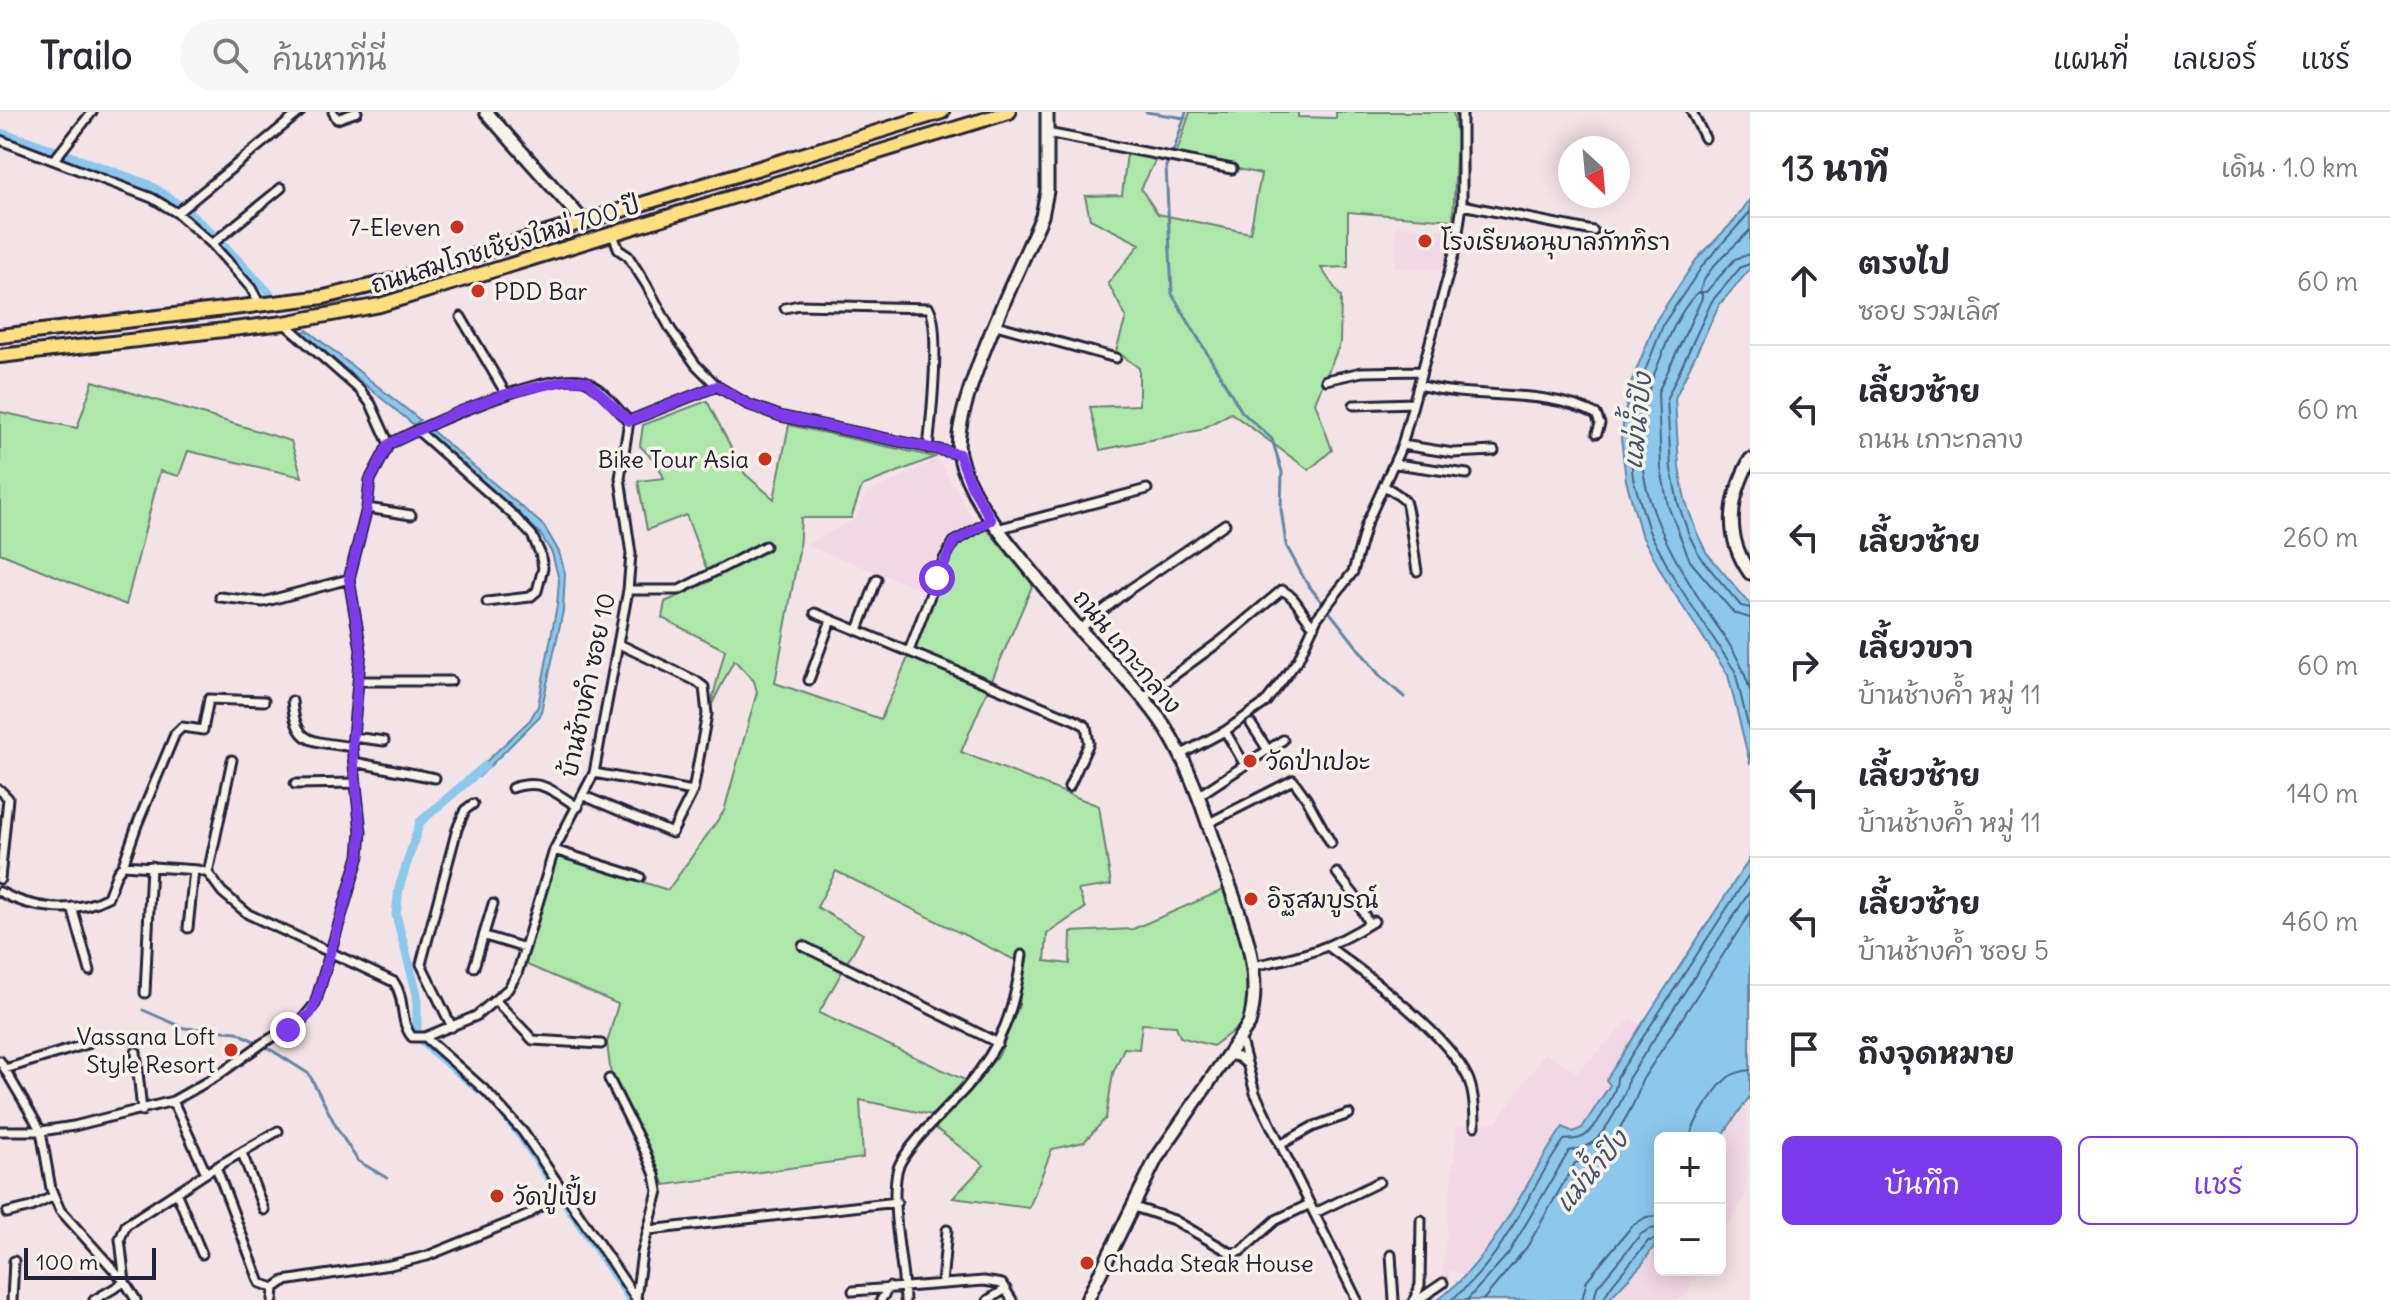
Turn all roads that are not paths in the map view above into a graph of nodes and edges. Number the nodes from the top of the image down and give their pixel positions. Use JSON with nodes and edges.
{"nodes":[{"id":1,"x":92,"y":112,"type":"edge"},
{"id":2,"x":300,"y":112,"type":"edge"},
{"id":3,"x":333,"y":112,"type":"edge"},
{"id":4,"x":357,"y":112,"type":"edge"},
{"id":5,"x":486,"y":112,"type":"edge"},
{"id":6,"x":942,"y":112,"type":"edge"},
{"id":7,"x":1009,"y":112,"type":"edge"},
{"id":8,"x":1047,"y":112,"type":"edge"},
{"id":9,"x":1462,"y":112,"type":"edge"},
{"id":10,"x":1692,"y":112,"type":"edge"},
{"id":11,"x":1047,"y":133,"type":"junction"},
{"id":12,"x":1705,"y":138,"type":"dead end"},
{"id":13,"x":0,"y":140,"type":"edge"},
{"id":14,"x":54,"y":160,"type":"junction"},
{"id":15,"x":1232,"y":169,"type":"dead end"},
{"id":16,"x":281,"y":188,"type":"dead end"},
{"id":17,"x":1462,"y":205,"type":"junction"},
{"id":18,"x":177,"y":213,"type":"junction"},
{"id":19,"x":585,"y":223,"type":"junction"},
{"id":20,"x":1593,"y":231,"type":"dead end"},
{"id":21,"x":613,"y":235,"type":"junction"},
{"id":22,"x":212,"y":244,"type":"junction"},
{"id":23,"x":260,"y":305,"type":"junction"},
{"id":24,"x":785,"y":308,"type":"dead end"},
{"id":25,"x":461,"y":317,"type":"dead end"},
{"id":26,"x":284,"y":323,"type":"junction"},
{"id":27,"x":996,"y":325,"type":"junction"},
{"id":28,"x":0,"y":336,"type":"edge"},
{"id":29,"x":0,"y":356,"type":"edge"},
{"id":30,"x":1116,"y":358,"type":"dead end"},
{"id":31,"x":1422,"y":371,"type":"junction"},
{"id":32,"x":1326,"y":380,"type":"dead end"},
{"id":33,"x":1419,"y":385,"type":"junction"},
{"id":34,"x":717,"y":386,"type":"junction"},
{"id":35,"x":506,"y":394,"type":"junction"},
{"id":36,"x":1413,"y":403,"type":"junction"},
{"id":37,"x":1354,"y":405,"type":"dead end"},
{"id":38,"x":629,"y":421,"type":"junction"},
{"id":39,"x":417,"y":430,"type":"junction"},
{"id":40,"x":1597,"y":433,"type":"dead end"},
{"id":41,"x":389,"y":444,"type":"junction"},
{"id":42,"x":1402,"y":445,"type":"junction"},
{"id":43,"x":928,"y":448,"type":"junction"},
{"id":44,"x":1494,"y":451,"type":"dead end"},
{"id":45,"x":959,"y":454,"type":"junction"},
{"id":46,"x":1750,"y":460,"type":"edge"},
{"id":47,"x":1396,"y":464,"type":"junction"},
{"id":48,"x":1467,"y":474,"type":"dead end"},
{"id":49,"x":1384,"y":486,"type":"junction"},
{"id":50,"x":1147,"y":489,"type":"dead end"},
{"id":51,"x":367,"y":508,"type":"junction"},
{"id":52,"x":411,"y":515,"type":"dead end"},
{"id":53,"x":994,"y":524,"type":"junction"},
{"id":54,"x":1225,"y":524,"type":"dead end"},
{"id":55,"x":765,"y":546,"type":"dead end"},
{"id":56,"x":1417,"y":571,"type":"dead end"},
{"id":57,"x":1750,"y":573,"type":"edge"},
{"id":58,"x":349,"y":579,"type":"junction"},
{"id":59,"x":877,"y":579,"type":"dead end"},
{"id":60,"x":628,"y":590,"type":"junction"},
{"id":61,"x":220,"y":597,"type":"dead end"},
{"id":62,"x":487,"y":602,"type":"dead end"},
{"id":63,"x":815,"y":613,"type":"dead end"},
{"id":64,"x":831,"y":620,"type":"junction"},
{"id":65,"x":1314,"y":626,"type":"junction"},
{"id":66,"x":1080,"y":629,"type":"junction"},
{"id":67,"x":858,"y":630,"type":"junction"},
{"id":68,"x":619,"y":644,"type":"junction"},
{"id":69,"x":909,"y":651,"type":"junction"},
{"id":70,"x":809,"y":680,"type":"dead end"},
{"id":71,"x":359,"y":681,"type":"junction"},
{"id":72,"x":451,"y":681,"type":"dead end"},
{"id":73,"x":1143,"y":698,"type":"junction"},
{"id":74,"x":264,"y":701,"type":"dead end"},
{"id":75,"x":292,"y":701,"type":"dead end"},
{"id":76,"x":1251,"y":724,"type":"dead end"},
{"id":77,"x":1225,"y":731,"type":"junction"},
{"id":78,"x":353,"y":737,"type":"junction"},
{"id":79,"x":1283,"y":740,"type":"dead end"},
{"id":80,"x":384,"y":741,"type":"dead end"},
{"id":81,"x":352,"y":747,"type":"junction"},
{"id":82,"x":1268,"y":750,"type":"junction"},
{"id":83,"x":1180,"y":755,"type":"junction"},
{"id":84,"x":232,"y":760,"type":"dead end"},
{"id":85,"x":354,"y":762,"type":"junction"},
{"id":86,"x":1245,"y":765,"type":"junction"},
{"id":87,"x":594,"y":773,"type":"junction"},
{"id":88,"x":435,"y":778,"type":"dead end"},
{"id":89,"x":356,"y":783,"type":"junction"},
{"id":90,"x":295,"y":784,"type":"dead end"},
{"id":91,"x":1069,"y":787,"type":"dead end"},
{"id":92,"x":512,"y":788,"type":"dead end"},
{"id":93,"x":0,"y":790,"type":"edge"},
{"id":94,"x":693,"y":791,"type":"junction"},
{"id":95,"x":584,"y":796,"type":"junction"},
{"id":96,"x":1197,"y":796,"type":"junction"},
{"id":97,"x":473,"y":804,"type":"dead end"},
{"id":98,"x":578,"y":807,"type":"junction"},
{"id":99,"x":1207,"y":824,"type":"junction"},
{"id":100,"x":1331,"y":843,"type":"dead end"},
{"id":101,"x":554,"y":850,"type":"junction"},
{"id":102,"x":123,"y":865,"type":"junction"},
{"id":103,"x":151,"y":866,"type":"junction"},
{"id":104,"x":194,"y":870,"type":"junction"},
{"id":105,"x":208,"y":873,"type":"junction"},
{"id":106,"x":1337,"y":873,"type":"dead end"},
{"id":107,"x":640,"y":877,"type":"dead end"},
{"id":108,"x":0,"y":879,"type":"edge"},
{"id":109,"x":0,"y":892,"type":"edge"},
{"id":110,"x":493,"y":904,"type":"dead end"},
{"id":111,"x":72,"y":907,"type":"junction"},
{"id":112,"x":188,"y":928,"type":"dead end"},
{"id":113,"x":485,"y":936,"type":"junction"},
{"id":114,"x":803,"y":946,"type":"dead end"},
{"id":115,"x":1329,"y":947,"type":"junction"},
{"id":116,"x":525,"y":948,"type":"junction"},
{"id":117,"x":330,"y":954,"type":"junction"},
{"id":118,"x":1022,"y":955,"type":"dead end"},
{"id":119,"x":1253,"y":966,"type":"junction"},
{"id":120,"x":474,"y":967,"type":"dead end"},
{"id":121,"x":90,"y":971,"type":"dead end"},
{"id":122,"x":145,"y":993,"type":"dead end"},
{"id":123,"x":496,"y":1001,"type":"junction"},
{"id":124,"x":452,"y":1027,"type":"junction"},
{"id":125,"x":1240,"y":1037,"type":"junction"},
{"id":126,"x":422,"y":1038,"type":"junction"},
{"id":127,"x":998,"y":1043,"type":"junction"},
{"id":128,"x":87,"y":1044,"type":"dead end"},
{"id":129,"x":601,"y":1044,"type":"dead end"},
{"id":130,"x":136,"y":1052,"type":"dead end"},
{"id":131,"x":1227,"y":1055,"type":"junction"},
{"id":132,"x":0,"y":1061,"type":"edge"},
{"id":133,"x":1247,"y":1064,"type":"junction"},
{"id":134,"x":5,"y":1069,"type":"junction"},
{"id":135,"x":609,"y":1079,"type":"dead end"},
{"id":136,"x":173,"y":1101,"type":"junction"},
{"id":137,"x":142,"y":1111,"type":"junction"},
{"id":138,"x":1349,"y":1114,"type":"dead end"},
{"id":139,"x":1475,"y":1126,"type":"dead end"},
{"id":140,"x":0,"y":1131,"type":"edge"},
{"id":141,"x":41,"y":1131,"type":"junction"},
{"id":142,"x":278,"y":1131,"type":"dead end"},
{"id":143,"x":1280,"y":1145,"type":"junction"},
{"id":144,"x":242,"y":1153,"type":"junction"},
{"id":145,"x":216,"y":1167,"type":"junction"},
{"id":146,"x":206,"y":1173,"type":"junction"},
{"id":147,"x":1379,"y":1182,"type":"dead end"},
{"id":148,"x":559,"y":1193,"type":"junction"},
{"id":149,"x":177,"y":1194,"type":"junction"},
{"id":150,"x":54,"y":1196,"type":"junction"},
{"id":151,"x":897,"y":1202,"type":"junction"},
{"id":152,"x":1310,"y":1204,"type":"junction"},
{"id":153,"x":1131,"y":1206,"type":"junction"},
{"id":154,"x":264,"y":1210,"type":"dead end"},
{"id":155,"x":7,"y":1213,"type":"dead end"},
{"id":156,"x":1315,"y":1213,"type":"junction"},
{"id":157,"x":1421,"y":1220,"type":"dead end"},
{"id":158,"x":649,"y":1230,"type":"junction"},
{"id":159,"x":947,"y":1230,"type":"dead end"},
{"id":160,"x":202,"y":1254,"type":"dead end"},
{"id":161,"x":1391,"y":1255,"type":"dead end"},
{"id":162,"x":14,"y":1261,"type":"dead end"},
{"id":163,"x":125,"y":1282,"type":"junction"},
{"id":164,"x":942,"y":1283,"type":"junction"},
{"id":165,"x":1443,"y":1283,"type":"dead end"},
{"id":166,"x":904,"y":1285,"type":"junction"},
{"id":167,"x":889,"y":1287,"type":"junction"},
{"id":168,"x":274,"y":1288,"type":"junction"},
{"id":169,"x":1006,"y":1289,"type":"junction"},
{"id":170,"x":853,"y":1291,"type":"dead end"},
{"id":171,"x":636,"y":1299,"type":"edge"},
{"id":172,"x":12,"y":1300,"type":"edge"},
{"id":173,"x":94,"y":1300,"type":"edge"},
{"id":174,"x":136,"y":1300,"type":"edge"},
{"id":175,"x":273,"y":1300,"type":"edge"},
{"id":176,"x":881,"y":1300,"type":"edge"},
{"id":177,"x":905,"y":1300,"type":"edge"},
{"id":178,"x":988,"y":1300,"type":"edge"},
{"id":179,"x":1012,"y":1300,"type":"edge"},
{"id":180,"x":1087,"y":1300,"type":"edge"},
{"id":181,"x":1357,"y":1300,"type":"edge"},
{"id":182,"x":1394,"y":1300,"type":"edge"},
{"id":183,"x":1416,"y":1300,"type":"edge"}],
"edges":[{"from":1,"to":14,"type":"street"},
{"from":2,"to":18,"type":"street"},
{"from":3,"to":4,"type":"street"},
{"from":5,"to":19,"type":"street"},
{"from":6,"to":19,"type":"main road","name":"ถนนสมโภชเชียงใหม่ 700 ปี"},
{"from":7,"to":21,"type":"main road","name":"ถนนสมโภชเชียงใหม่ 700 ปี"},
{"from":8,"to":11,"type":"street","name":"ถนน เกาะกลาง"},
{"from":9,"to":17,"type":"street"},
{"from":10,"to":12,"type":"street"},
{"from":11,"to":15,"type":"street"},
{"from":11,"to":27,"type":"street","name":"ถนน เกาะกลาง"},
{"from":13,"to":14,"type":"street"},
{"from":14,"to":18,"type":"street"},
{"from":16,"to":22,"type":"street"},
{"from":17,"to":20,"type":"street"},
{"from":17,"to":31,"type":"street"},
{"from":18,"to":22,"type":"street"},
{"from":19,"to":23,"type":"main road","name":"ถนนสมโภชเชียงใหม่ 700 ปี"},
{"from":21,"to":26,"type":"main road","name":"ถนนสมโภชเชียงใหม่ 700 ปี"},
{"from":21,"to":34,"type":"street"},
{"from":22,"to":23,"type":"street"},
{"from":23,"to":28,"type":"main road","name":"ถนนสมโภชเชียงใหม่ 700 ปี"},
{"from":24,"to":43,"type":"street"},
{"from":25,"to":35,"type":"street"},
{"from":26,"to":29,"type":"main road","name":"ถนนสมโภชเชียงใหม่ 700 ปี"},
{"from":26,"to":41,"type":"street"},
{"from":27,"to":30,"type":"street"},
{"from":27,"to":45,"type":"street","name":"ถนน เกาะกลาง"},
{"from":31,"to":32,"type":"street"},
{"from":31,"to":33,"type":"street"},
{"from":33,"to":36,"type":"street"},
{"from":33,"to":40,"type":"street"},
{"from":34,"to":38,"type":"street"},
{"from":34,"to":43,"type":"street"},
{"from":35,"to":38,"type":"street"},
{"from":35,"to":39,"type":"street"},
{"from":36,"to":37,"type":"street"},
{"from":36,"to":42,"type":"street"},
{"from":38,"to":60,"type":"street","name":"บ้านช้างคำ ซอย 10"},
{"from":39,"to":41,"type":"street"},
{"from":39,"to":62,"type":"street"},
{"from":41,"to":51,"type":"street"},
{"from":42,"to":44,"type":"street"},
{"from":42,"to":47,"type":"street"},
{"from":43,"to":45,"type":"street"},
{"from":45,"to":53,"type":"street","name":"ถนน เกาะกลาง"},
{"from":46,"to":57,"type":"street"},
{"from":47,"to":48,"type":"street"},
{"from":47,"to":49,"type":"street"},
{"from":49,"to":56,"type":"street"},
{"from":49,"to":65,"type":"street"},
{"from":50,"to":53,"type":"street"},
{"from":51,"to":52,"type":"street"},
{"from":51,"to":58,"type":"street"},
{"from":53,"to":66,"type":"street","name":"ถนน เกาะกลาง"},
{"from":53,"to":69,"type":"street"},
{"from":54,"to":66,"type":"street"},
{"from":55,"to":60,"type":"street"},
{"from":58,"to":61,"type":"street"},
{"from":58,"to":71,"type":"street"},
{"from":59,"to":67,"type":"street"},
{"from":60,"to":68,"type":"street","name":"บ้านช้างคำ ซอย 10"},
{"from":63,"to":64,"type":"street"},
{"from":64,"to":67,"type":"street"},
{"from":64,"to":70,"type":"street"},
{"from":65,"to":73,"type":"street"},
{"from":65,"to":77,"type":"street"},
{"from":66,"to":73,"type":"street","name":"ถนน เกาะกลาง"},
{"from":67,"to":69,"type":"street"},
{"from":68,"to":87,"type":"street","name":"บ้านช้างคำ ซอย 10"},
{"from":68,"to":94,"type":"street"},
{"from":69,"to":91,"type":"street"},
{"from":71,"to":72,"type":"street"},
{"from":71,"to":78,"type":"street"},
{"from":73,"to":83,"type":"street","name":"ถนน เกาะกลาง"},
{"from":74,"to":102,"type":"street"},
{"from":75,"to":81,"type":"street"},
{"from":76,"to":82,"type":"street"},
{"from":77,"to":83,"type":"street"},
{"from":77,"to":86,"type":"street"},
{"from":78,"to":80,"type":"street"},
{"from":78,"to":81,"type":"street"},
{"from":79,"to":82,"type":"street"},
{"from":81,"to":85,"type":"street"},
{"from":82,"to":86,"type":"street"},
{"from":83,"to":96,"type":"street","name":"ถนน เกาะกลาง"},
{"from":84,"to":105,"type":"street"},
{"from":85,"to":88,"type":"street"},
{"from":85,"to":89,"type":"street"},
{"from":86,"to":96,"type":"street"},
{"from":87,"to":94,"type":"street"},
{"from":87,"to":95,"type":"street","name":"บ้านช้างคำ ซอย 10"},
{"from":89,"to":90,"type":"street"},
{"from":89,"to":117,"type":"street"},
{"from":92,"to":98,"type":"street"},
{"from":93,"to":108,"type":"street"},
{"from":94,"to":95,"type":"street"},
{"from":95,"to":98,"type":"street","name":"บ้านช้างคำ ซอย 10"},
{"from":96,"to":99,"type":"street","name":"ถนน เกาะกลาง"},
{"from":97,"to":124,"type":"street"},
{"from":98,"to":101,"type":"street","name":"บ้านช้างคำ ซอย 10"},
{"from":99,"to":100,"type":"street"},
{"from":99,"to":119,"type":"street","name":"ถนน เกาะกลาง"},
{"from":101,"to":107,"type":"street"},
{"from":101,"to":116,"type":"street","name":"บ้านช้างคำ ซอย 10"},
{"from":102,"to":103,"type":"street"},
{"from":102,"to":111,"type":"street"},
{"from":103,"to":104,"type":"street"},
{"from":103,"to":122,"type":"street"},
{"from":104,"to":105,"type":"street"},
{"from":104,"to":112,"type":"street"},
{"from":105,"to":117,"type":"street"},
{"from":106,"to":115,"type":"street"},
{"from":109,"to":111,"type":"street"},
{"from":110,"to":113,"type":"street"},
{"from":111,"to":121,"type":"street"},
{"from":113,"to":116,"type":"street"},
{"from":113,"to":120,"type":"street"},
{"from":114,"to":127,"type":"street"},
{"from":115,"to":119,"type":"street"},
{"from":115,"to":139,"type":"street"},
{"from":116,"to":123,"type":"street","name":"บ้านช้างคำ ซอย 10"},
{"from":117,"to":126,"type":"street"},
{"from":117,"to":136,"type":"street"},
{"from":118,"to":127,"type":"street"},
{"from":119,"to":125,"type":"street","name":"ถนน เกาะกลาง"},
{"from":123,"to":124,"type":"street","name":"บ้านช้างคำ ซอย 10"},
{"from":123,"to":129,"type":"street"},
{"from":124,"to":126,"type":"street","name":"บ้านช้างคำ ซอย 10"},
{"from":125,"to":131,"type":"street","name":"ถนน เกาะกลาง"},
{"from":125,"to":133,"type":"street"},
{"from":126,"to":148,"type":"street"},
{"from":127,"to":151,"type":"street"},
{"from":128,"to":134,"type":"street"},
{"from":130,"to":137,"type":"street"},
{"from":131,"to":133,"type":"street"},
{"from":131,"to":153,"type":"street","name":"ถนน เกาะกลาง"},
{"from":132,"to":134,"type":"street"},
{"from":133,"to":143,"type":"street"},
{"from":134,"to":141,"type":"street"},
{"from":135,"to":158,"type":"street"},
{"from":136,"to":137,"type":"street"},
{"from":136,"to":146,"type":"street"},
{"from":137,"to":141,"type":"street"},
{"from":138,"to":143,"type":"street"},
{"from":140,"to":141,"type":"street"},
{"from":141,"to":150,"type":"street"},
{"from":142,"to":144,"type":"street"},
{"from":143,"to":152,"type":"street"},
{"from":144,"to":145,"type":"street"},
{"from":144,"to":154,"type":"street"},
{"from":145,"to":146,"type":"street"},
{"from":145,"to":168,"type":"street"},
{"from":146,"to":149,"type":"street"},
{"from":147,"to":156,"type":"street"},
{"from":148,"to":168,"type":"street"},
{"from":148,"to":171,"type":"street"},
{"from":149,"to":160,"type":"street"},
{"from":149,"to":163,"type":"street"},
{"from":150,"to":155,"type":"street"},
{"from":150,"to":163,"type":"street"},
{"from":151,"to":158,"type":"street"},
{"from":151,"to":166,"type":"street"},
{"from":152,"to":153,"type":"street"},
{"from":152,"to":156,"type":"street"},
{"from":153,"to":180,"type":"street","name":"ถนน เกาะกลาง"},
{"from":156,"to":181,"type":"street"},
{"from":157,"to":183,"type":"street"},
{"from":158,"to":171,"type":"street"},
{"from":159,"to":164,"type":"street"},
{"from":161,"to":182,"type":"street"},
{"from":162,"to":172,"type":"street"},
{"from":163,"to":173,"type":"street"},
{"from":163,"to":174,"type":"street"},
{"from":164,"to":166,"type":"street"},
{"from":164,"to":169,"type":"street"},
{"from":165,"to":183,"type":"street"},
{"from":166,"to":167,"type":"street"},
{"from":166,"to":177,"type":"street"},
{"from":167,"to":170,"type":"street"},
{"from":167,"to":176,"type":"street"},
{"from":168,"to":175,"type":"street"},
{"from":169,"to":178,"type":"street"},
{"from":169,"to":179,"type":"street"}]}
